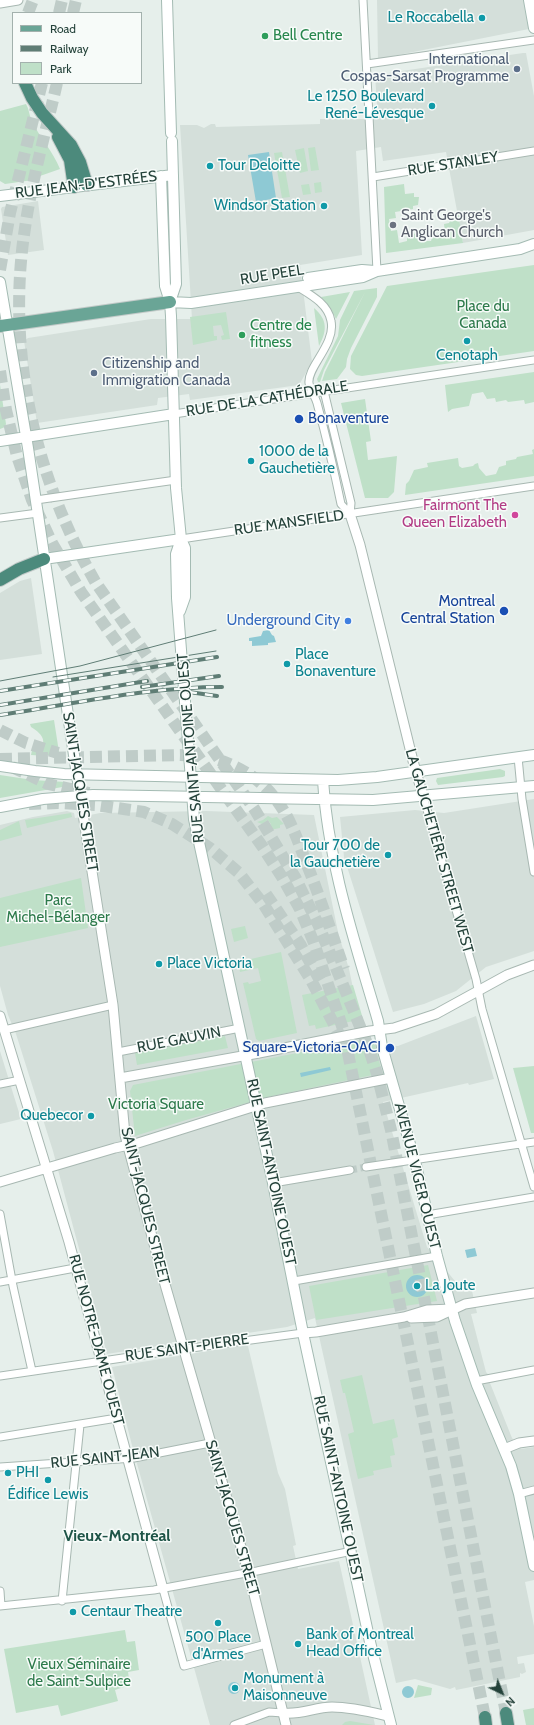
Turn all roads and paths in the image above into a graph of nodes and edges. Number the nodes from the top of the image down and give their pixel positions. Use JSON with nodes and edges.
{"nodes":[{"id":1,"x":18,"y":0,"type":"edge"},
{"id":2,"x":167,"y":0,"type":"edge"},
{"id":3,"x":363,"y":0,"type":"edge"},
{"id":4,"x":529,"y":0,"type":"edge"},
{"id":5,"x":0,"y":3,"type":"edge"},
{"id":6,"x":534,"y":28,"type":"edge"},
{"id":7,"x":534,"y":40,"type":"edge"},
{"id":8,"x":367,"y":64,"type":"junction"},
{"id":9,"x":26,"y":84,"type":"edge"},
{"id":10,"x":49,"y":122,"type":"junction"},
{"id":11,"x":534,"y":151,"type":"edge"},
{"id":12,"x":173,"y":175,"type":"junction"},
{"id":13,"x":161,"y":176,"type":"junction"},
{"id":14,"x":373,"y":177,"type":"junction"},
{"id":15,"x":88,"y":185,"type":"junction"},
{"id":16,"x":74,"y":187,"type":"junction"},
{"id":17,"x":0,"y":196,"type":"edge"},
{"id":18,"x":534,"y":244,"type":"edge"},
{"id":19,"x":520,"y":249,"type":"junction"},
{"id":20,"x":534,"y":252,"type":"edge"},
{"id":21,"x":377,"y":271,"type":"junction"},
{"id":22,"x":0,"y":282,"type":"edge"},
{"id":23,"x":298,"y":286,"type":"junction"},
{"id":24,"x":170,"y":302,"type":"junction"},
{"id":25,"x":2,"y":328,"type":"edge"},
{"id":26,"x":534,"y":360,"type":"edge"},
{"id":27,"x":324,"y":391,"type":"junction"},
{"id":28,"x":313,"y":392,"type":"junction"},
{"id":29,"x":174,"y":414,"type":"junction"},
{"id":30,"x":26,"y":438,"type":"junction"},
{"id":31,"x":0,"y":442,"type":"edge"},
{"id":32,"x":176,"y":480,"type":"junction"},
{"id":33,"x":534,"y":486,"type":"edge"},
{"id":34,"x":36,"y":500,"type":"junction"},
{"id":35,"x":38,"y":513,"type":"junction"},
{"id":36,"x":350,"y":514,"type":"junction"},
{"id":37,"x":0,"y":518,"type":"edge"},
{"id":38,"x":181,"y":538,"type":"junction"},
{"id":39,"x":44,"y":559,"type":"junction"},
{"id":40,"x":0,"y":580,"type":"edge"},
{"id":41,"x":534,"y":755,"type":"edge"},
{"id":42,"x":518,"y":756,"type":"junction"},
{"id":43,"x":0,"y":766,"type":"edge"},
{"id":44,"x":416,"y":771,"type":"junction"},
{"id":45,"x":77,"y":774,"type":"junction"},
{"id":46,"x":191,"y":777,"type":"junction"},
{"id":47,"x":323,"y":780,"type":"junction"},
{"id":48,"x":534,"y":786,"type":"edge"},
{"id":49,"x":521,"y":787,"type":"junction"},
{"id":50,"x":80,"y":795,"type":"junction"},
{"id":51,"x":192,"y":796,"type":"junction"},
{"id":52,"x":424,"y":796,"type":"junction"},
{"id":53,"x":324,"y":800,"type":"junction"},
{"id":54,"x":0,"y":807,"type":"edge"},
{"id":55,"x":534,"y":872,"type":"edge"},
{"id":56,"x":534,"y":965,"type":"edge"},
{"id":57,"x":478,"y":991,"type":"junction"},
{"id":58,"x":113,"y":1005,"type":"junction"},
{"id":59,"x":0,"y":1016,"type":"edge"},
{"id":60,"x":240,"y":1028,"type":"junction"},
{"id":61,"x":4,"y":1030,"type":"junction"},
{"id":62,"x":379,"y":1031,"type":"junction"},
{"id":63,"x":118,"y":1052,"type":"junction"},
{"id":64,"x":246,"y":1055,"type":"junction"},
{"id":65,"x":120,"y":1078,"type":"junction"},
{"id":66,"x":391,"y":1078,"type":"junction"},
{"id":67,"x":20,"y":1080,"type":"junction"},
{"id":68,"x":0,"y":1084,"type":"edge"},
{"id":69,"x":256,"y":1106,"type":"junction"},
{"id":70,"x":534,"y":1142,"type":"edge"},
{"id":71,"x":522,"y":1144,"type":"junction"},
{"id":72,"x":127,"y":1145,"type":"junction"},
{"id":73,"x":414,"y":1160,"type":"junction"},
{"id":74,"x":366,"y":1167,"type":"tunnel mouth"},
{"id":75,"x":46,"y":1168,"type":"junction"},
{"id":76,"x":350,"y":1170,"type":"tunnel mouth"},
{"id":77,"x":0,"y":1182,"type":"edge"},
{"id":78,"x":273,"y":1183,"type":"junction"},
{"id":79,"x":534,"y":1187,"type":"edge"},
{"id":80,"x":534,"y":1196,"type":"edge"},
{"id":81,"x":0,"y":1214,"type":"edge"},
{"id":82,"x":427,"y":1215,"type":"junction"},
{"id":83,"x":437,"y":1256,"type":"junction"},
{"id":84,"x":75,"y":1268,"type":"junction"},
{"id":85,"x":12,"y":1280,"type":"junction"},
{"id":86,"x":294,"y":1281,"type":"junction"},
{"id":87,"x":0,"y":1282,"type":"edge"},
{"id":88,"x":534,"y":1293,"type":"edge"},
{"id":89,"x":456,"y":1307,"type":"junction"},
{"id":90,"x":304,"y":1333,"type":"junction"},
{"id":91,"x":184,"y":1349,"type":"junction"},
{"id":92,"x":101,"y":1361,"type":"junction"},
{"id":93,"x":534,"y":1370,"type":"edge"},
{"id":94,"x":32,"y":1371,"type":"junction"},
{"id":95,"x":0,"y":1376,"type":"edge"},
{"id":96,"x":476,"y":1381,"type":"junction"},
{"id":97,"x":117,"y":1418,"type":"junction"},
{"id":98,"x":80,"y":1425,"type":"junction"},
{"id":99,"x":0,"y":1437,"type":"edge"},
{"id":100,"x":534,"y":1441,"type":"edge"},
{"id":101,"x":210,"y":1443,"type":"junction"},
{"id":102,"x":504,"y":1449,"type":"junction"},
{"id":103,"x":128,"y":1458,"type":"junction"},
{"id":104,"x":76,"y":1462,"type":"junction"},
{"id":105,"x":0,"y":1467,"type":"edge"},
{"id":106,"x":534,"y":1490,"type":"edge"},
{"id":107,"x":519,"y":1494,"type":"junction"},
{"id":108,"x":352,"y":1551,"type":"junction"},
{"id":109,"x":534,"y":1566,"type":"edge"},
{"id":110,"x":249,"y":1573,"type":"junction"},
{"id":111,"x":163,"y":1589,"type":"junction"},
{"id":112,"x":0,"y":1591,"type":"edge"},
{"id":113,"x":62,"y":1601,"type":"junction"},
{"id":114,"x":1,"y":1606,"type":"edge"},
{"id":115,"x":266,"y":1644,"type":"junction"},
{"id":116,"x":283,"y":1713,"type":"junction"},
{"id":117,"x":389,"y":1720,"type":"edge"},
{"id":118,"x":234,"y":1725,"type":"edge"},
{"id":119,"x":286,"y":1725,"type":"edge"}],
"edges":[{"from":1,"to":5,"type":"street"},
{"from":2,"to":12,"type":"main road","name":"RUE SAINT-ANTOINE OUEST"},
{"from":3,"to":8,"type":"street"},
{"from":4,"to":6,"type":"main road"},
{"from":7,"to":8,"type":"street"},
{"from":8,"to":14,"type":"street"},
{"from":9,"to":10,"type":"highway"},
{"from":10,"to":15,"type":"highway"},
{"from":10,"to":16,"type":"highway"},
{"from":11,"to":14,"type":"street","name":"RUE STANLEY"},
{"from":12,"to":13,"type":"main road","name":"RUE JEAN-D'ESTRÉES"},
{"from":12,"to":24,"type":"main road","name":"RUE SAINT-ANTOINE OUEST"},
{"from":13,"to":15,"type":"main road","name":"RUE JEAN-D'ESTRÉES"},
{"from":13,"to":24,"type":"main road","name":"RUE SAINT-ANTOINE OUEST"},
{"from":14,"to":21,"type":"street"},
{"from":15,"to":16,"type":"main road","name":"RUE JEAN-D'ESTRÉES"},
{"from":16,"to":17,"type":"main road","name":"RUE JEAN-D'ESTRÉES"},
{"from":18,"to":19,"type":"main road","name":"RUE PEEL"},
{"from":19,"to":20,"type":"main road","name":"RUE PEEL"},
{"from":19,"to":21,"type":"main road","name":"RUE PEEL"},
{"from":21,"to":23,"type":"main road","name":"RUE PEEL"},
{"from":21,"to":24,"type":"main road","name":"RUE PEEL"},
{"from":22,"to":25,"type":"main road"},
{"from":23,"to":24,"type":"main road","name":"RUE PEEL"},
{"from":23,"to":28,"type":"street","name":"LA GAUCHETIÈRE STREET WEST"},
{"from":24,"to":25,"type":"main road","name":"RUE PEEL"},
{"from":24,"to":29,"type":"main road","name":"RUE SAINT-ANTOINE OUEST"},
{"from":25,"to":30,"type":"main road","name":"SAINT-JACQUES STREET"},
{"from":26,"to":27,"type":"street","name":"RUE DE LA CATHÉDRALE"},
{"from":27,"to":28,"type":"street","name":"RUE DE LA CATHÉDRALE"},
{"from":27,"to":36,"type":"street","name":"LA GAUCHETIÈRE STREET WEST"},
{"from":28,"to":29,"type":"street","name":"RUE DE LA CATHÉDRALE"},
{"from":28,"to":36,"type":"street","name":"LA GAUCHETIÈRE STREET WEST"},
{"from":29,"to":30,"type":"main road","name":"RUE DE LA CATHÉDRALE"},
{"from":29,"to":32,"type":"main road","name":"RUE SAINT-ANTOINE OUEST"},
{"from":30,"to":31,"type":"main road","name":"RUE DE LA CATHÉDRALE"},
{"from":30,"to":34,"type":"main road","name":"SAINT-JACQUES STREET"},
{"from":32,"to":34,"type":"street"},
{"from":32,"to":38,"type":"main road","name":"RUE SAINT-ANTOINE OUEST"},
{"from":33,"to":36,"type":"street","name":"RUE MANSFIELD"},
{"from":34,"to":35,"type":"main road","name":"SAINT-JACQUES STREET"},
{"from":35,"to":37,"type":"street"},
{"from":35,"to":39,"type":"main road","name":"SAINT-JACQUES STREET"},
{"from":36,"to":38,"type":"street","name":"RUE MANSFIELD"},
{"from":36,"to":44,"type":"street","name":"LA GAUCHETIÈRE STREET WEST"},
{"from":38,"to":39,"type":"main road","name":"RUE MANSFIELD"},
{"from":38,"to":46,"type":"main road","name":"RUE SAINT-ANTOINE OUEST"},
{"from":39,"to":40,"type":"highway"},
{"from":39,"to":45,"type":"main road","name":"SAINT-JACQUES STREET"},
{"from":41,"to":42,"type":"main road"},
{"from":42,"to":44,"type":"main road"},
{"from":42,"to":49,"type":"street"},
{"from":43,"to":45,"type":"main road"},
{"from":44,"to":47,"type":"main road"},
{"from":44,"to":52,"type":"street","name":"LA GAUCHETIÈRE STREET WEST"},
{"from":45,"to":46,"type":"main road"},
{"from":45,"to":50,"type":"main road","name":"SAINT-JACQUES STREET"},
{"from":46,"to":47,"type":"main road"},
{"from":46,"to":51,"type":"main road","name":"RUE SAINT-ANTOINE OUEST"},
{"from":47,"to":53,"type":"main road","name":"AVENUE VIGER OUEST"},
{"from":48,"to":49,"type":"main road"},
{"from":49,"to":52,"type":"main road"},
{"from":49,"to":55,"type":"street"},
{"from":50,"to":51,"type":"main road"},
{"from":50,"to":54,"type":"main road"},
{"from":50,"to":58,"type":"street","name":"SAINT-JACQUES STREET"},
{"from":51,"to":53,"type":"main road"},
{"from":51,"to":60,"type":"main road","name":"RUE SAINT-ANTOINE OUEST"},
{"from":52,"to":53,"type":"main road"},
{"from":52,"to":57,"type":"street","name":"LA GAUCHETIÈRE STREET WEST"},
{"from":53,"to":62,"type":"main road","name":"AVENUE VIGER OUEST"},
{"from":56,"to":57,"type":"street"},
{"from":57,"to":62,"type":"street"},
{"from":57,"to":71,"type":"street","name":"LA GAUCHETIÈRE STREET WEST"},
{"from":58,"to":61,"type":"street"},
{"from":58,"to":63,"type":"street","name":"SAINT-JACQUES STREET"},
{"from":59,"to":61,"type":"street","name":"RUE NOTRE-DAME OUEST"},
{"from":60,"to":63,"type":"street","name":"RUE GAUVIN"},
{"from":60,"to":64,"type":"main road","name":"RUE SAINT-ANTOINE OUEST"},
{"from":61,"to":67,"type":"street","name":"RUE NOTRE-DAME OUEST"},
{"from":62,"to":64,"type":"street"},
{"from":62,"to":66,"type":"main road","name":"AVENUE VIGER OUEST"},
{"from":63,"to":65,"type":"street","name":"SAINT-JACQUES STREET"},
{"from":64,"to":65,"type":"street"},
{"from":64,"to":69,"type":"main road","name":"RUE SAINT-ANTOINE OUEST"},
{"from":65,"to":72,"type":"street","name":"SAINT-JACQUES STREET"},
{"from":66,"to":69,"type":"street"},
{"from":66,"to":73,"type":"main road","name":"AVENUE VIGER OUEST"},
{"from":67,"to":68,"type":"street"},
{"from":67,"to":75,"type":"street","name":"RUE NOTRE-DAME OUEST"},
{"from":69,"to":72,"type":"street"},
{"from":69,"to":78,"type":"main road","name":"RUE SAINT-ANTOINE OUEST"},
{"from":70,"to":71,"type":"street"},
{"from":71,"to":73,"type":"street"},
{"from":71,"to":79,"type":"street","name":"LA GAUCHETIÈRE STREET WEST"},
{"from":72,"to":75,"type":"street"},
{"from":72,"to":91,"type":"street","name":"SAINT-JACQUES STREET"},
{"from":73,"to":74,"type":"street"},
{"from":73,"to":82,"type":"main road","name":"AVENUE VIGER OUEST"},
{"from":75,"to":77,"type":"street"},
{"from":75,"to":84,"type":"street","name":"RUE NOTRE-DAME OUEST"},
{"from":76,"to":78,"type":"street"},
{"from":78,"to":86,"type":"main road","name":"RUE SAINT-ANTOINE OUEST"},
{"from":80,"to":82,"type":"street"},
{"from":81,"to":85,"type":"street"},
{"from":82,"to":83,"type":"main road","name":"AVENUE VIGER OUEST"},
{"from":83,"to":86,"type":"street"},
{"from":83,"to":89,"type":"main road","name":"AVENUE VIGER OUEST"},
{"from":84,"to":85,"type":"street"},
{"from":84,"to":92,"type":"street","name":"RUE NOTRE-DAME OUEST"},
{"from":85,"to":87,"type":"street"},
{"from":85,"to":94,"type":"street"},
{"from":86,"to":90,"type":"main road","name":"RUE SAINT-ANTOINE OUEST"},
{"from":88,"to":89,"type":"street"},
{"from":89,"to":90,"type":"street"},
{"from":89,"to":96,"type":"main road","name":"AVENUE VIGER OUEST"},
{"from":90,"to":91,"type":"street","name":"RUE SAINT-PIERRE"},
{"from":90,"to":108,"type":"main road","name":"RUE SAINT-ANTOINE OUEST"},
{"from":91,"to":92,"type":"street","name":"RUE SAINT-PIERRE"},
{"from":91,"to":101,"type":"street","name":"SAINT-JACQUES STREET"},
{"from":92,"to":94,"type":"street","name":"RUE SAINT-PIERRE"},
{"from":92,"to":97,"type":"street","name":"RUE NOTRE-DAME OUEST"},
{"from":93,"to":96,"type":"street"},
{"from":94,"to":95,"type":"street","name":"RUE SAINT-PIERRE"},
{"from":96,"to":102,"type":"main road","name":"AVENUE VIGER OUEST"},
{"from":97,"to":98,"type":"street"},
{"from":97,"to":103,"type":"street","name":"RUE NOTRE-DAME OUEST"},
{"from":98,"to":99,"type":"street"},
{"from":98,"to":104,"type":"street"},
{"from":100,"to":102,"type":"street"},
{"from":101,"to":103,"type":"street","name":"RUE SAINT-JEAN"},
{"from":101,"to":110,"type":"street","name":"SAINT-JACQUES STREET"},
{"from":102,"to":107,"type":"main road","name":"AVENUE VIGER OUEST"},
{"from":103,"to":104,"type":"street","name":"RUE SAINT-JEAN"},
{"from":103,"to":111,"type":"street","name":"RUE NOTRE-DAME OUEST"},
{"from":104,"to":105,"type":"street","name":"RUE SAINT-JEAN"},
{"from":104,"to":113,"type":"street"},
{"from":106,"to":107,"type":"street"},
{"from":107,"to":109,"type":"main road","name":"AVENUE VIGER OUEST"},
{"from":108,"to":110,"type":"street"},
{"from":108,"to":117,"type":"main road","name":"RUE SAINT-ANTOINE OUEST"},
{"from":110,"to":111,"type":"street"},
{"from":110,"to":115,"type":"street","name":"SAINT-JACQUES STREET"},
{"from":111,"to":113,"type":"street"},
{"from":111,"to":115,"type":"street","name":"RUE NOTRE-DAME OUEST"},
{"from":112,"to":114,"type":"street"},
{"from":113,"to":114,"type":"street"},
{"from":115,"to":116,"type":"street","name":"SAINT-JACQUES STREET"},
{"from":116,"to":117,"type":"street"},
{"from":116,"to":118,"type":"street"},
{"from":116,"to":119,"type":"street","name":"SAINT-JACQUES STREET"}]}
